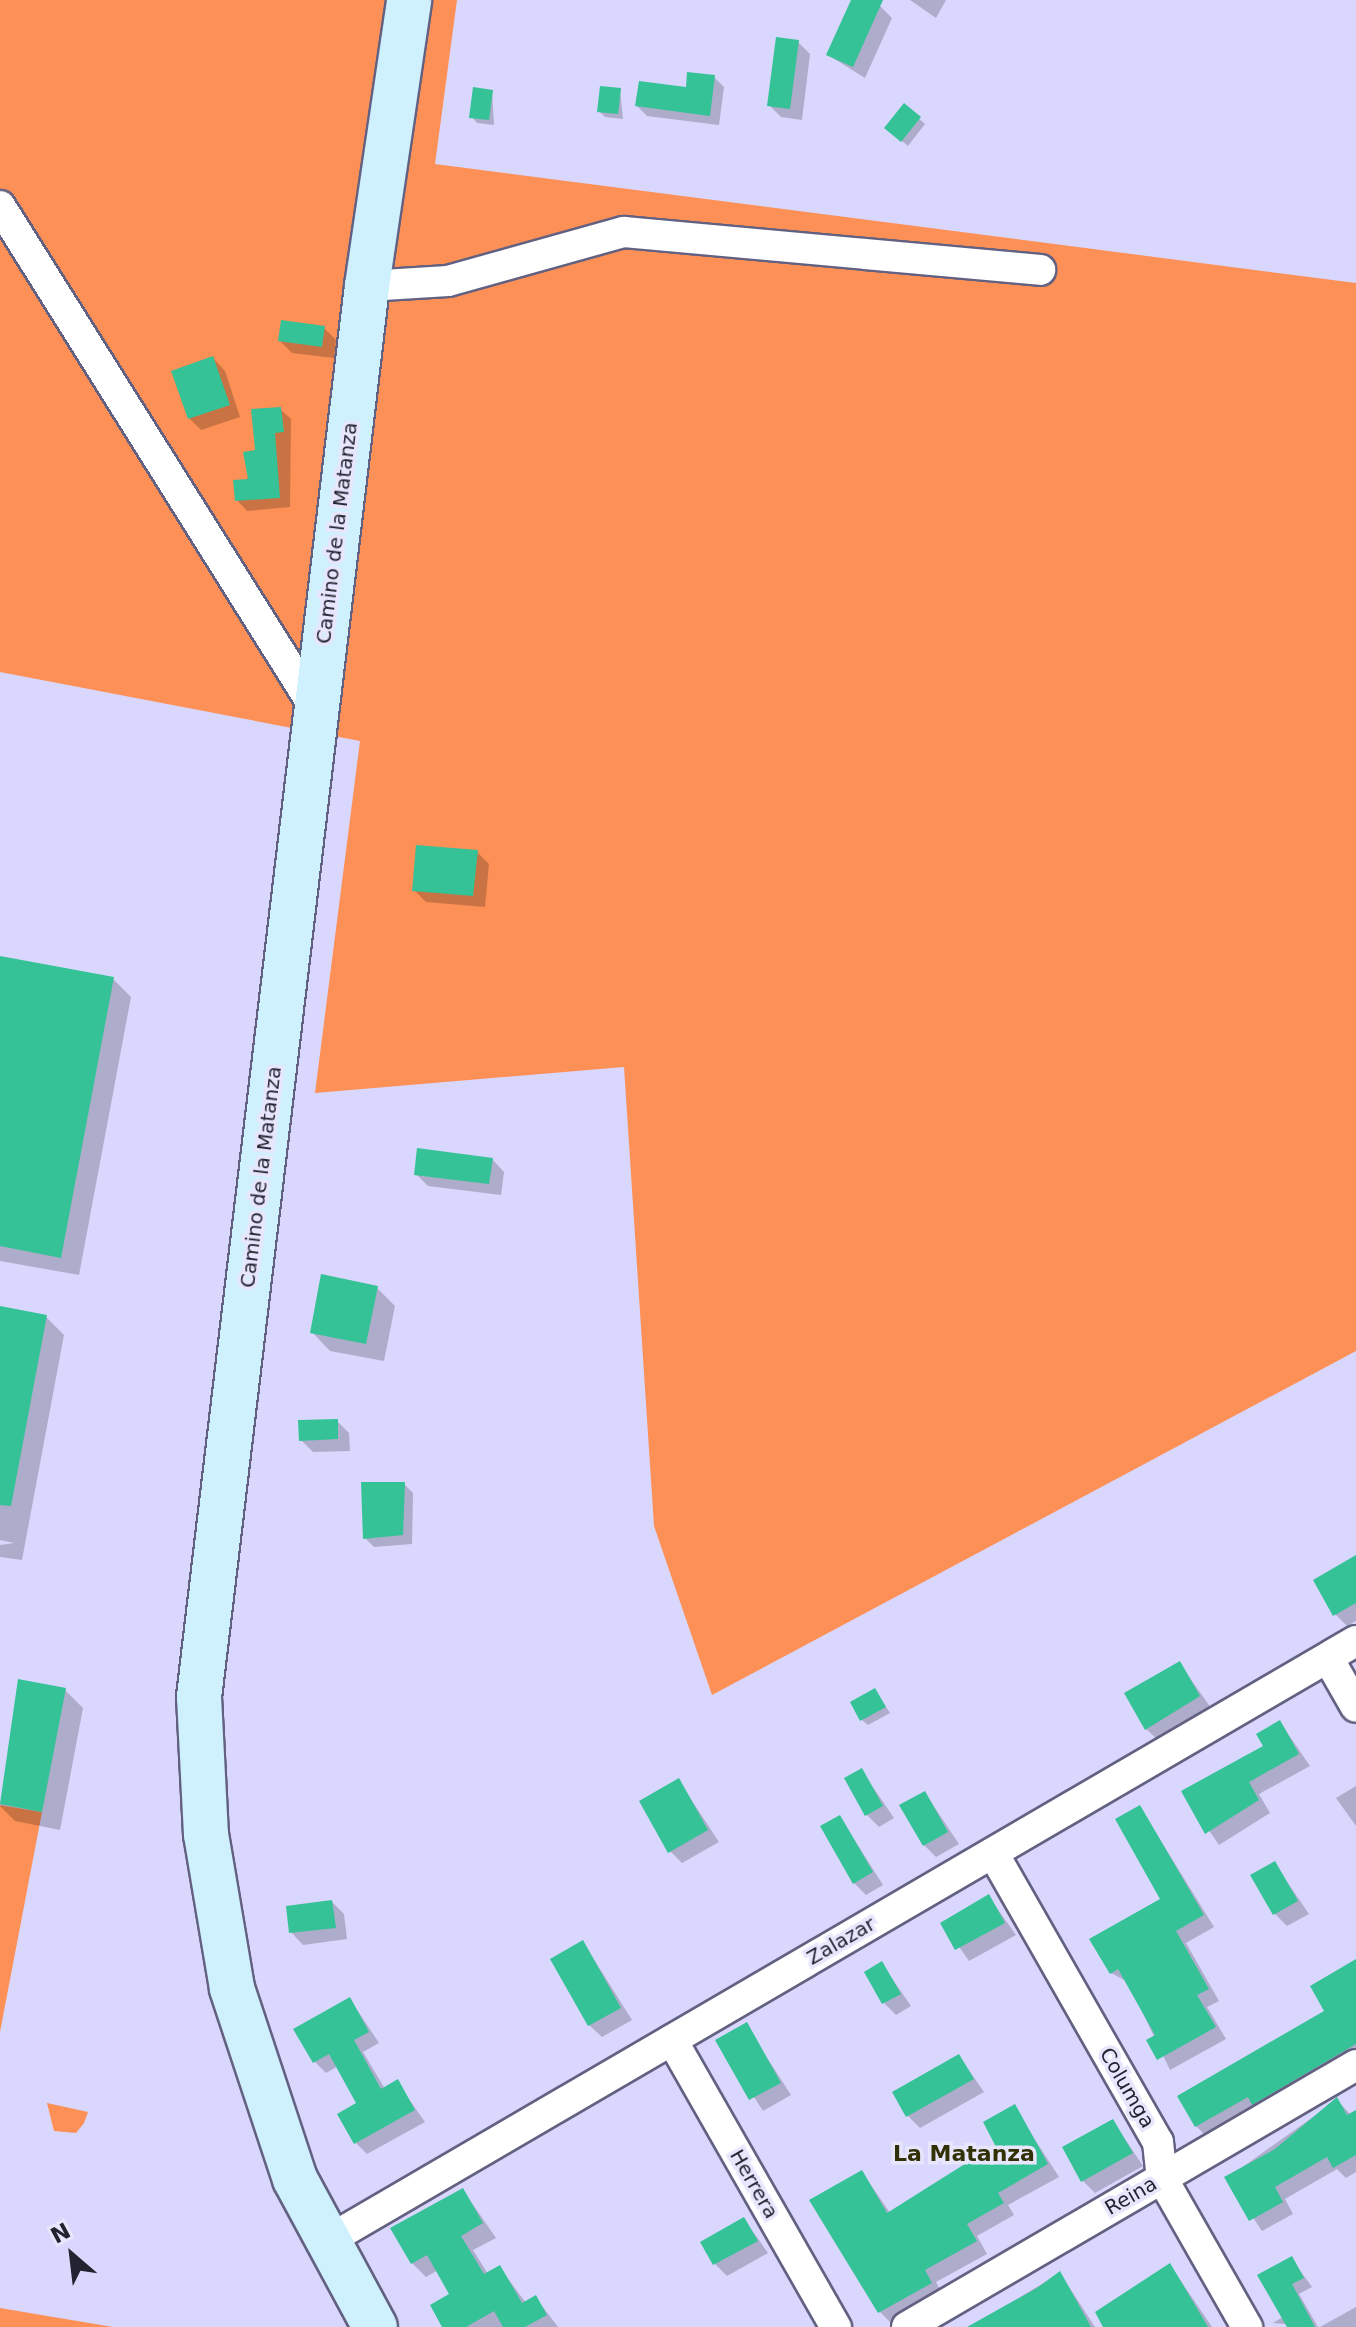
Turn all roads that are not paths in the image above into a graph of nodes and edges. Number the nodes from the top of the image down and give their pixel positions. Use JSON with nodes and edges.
{"nodes":[{"id":1,"x":409,"y":0,"type":"edge"},
{"id":2,"x":0,"y":206,"type":"edge"},
{"id":3,"x":1040,"y":270,"type":"dead end"},
{"id":4,"x":367,"y":286,"type":"junction"},
{"id":5,"x":315,"y":708,"type":"junction"},
{"id":6,"x":1356,"y":1641,"type":"edge"},
{"id":7,"x":1328,"y":1658,"type":"junction"},
{"id":8,"x":1356,"y":1707,"type":"edge"},
{"id":9,"x":993,"y":1853,"type":"junction"},
{"id":10,"x":672,"y":2040,"type":"junction"},
{"id":11,"x":1356,"y":2065,"type":"edge"},
{"id":12,"x":1162,"y":2178,"type":"junction"},
{"id":13,"x":327,"y":2241,"type":"junction"},
{"id":14,"x":375,"y":2327,"type":"edge"},
{"id":15,"x":836,"y":2327,"type":"edge"},
{"id":16,"x":907,"y":2327,"type":"edge"},
{"id":17,"x":1247,"y":2327,"type":"edge"}],
"edges":[{"from":1,"to":4,"type":"street","name":"Camino de la Matanza"},
{"from":2,"to":5,"type":"street"},
{"from":3,"to":4,"type":"street"},
{"from":4,"to":5,"type":"street","name":"Camino de la Matanza"},
{"from":5,"to":13,"type":"street","name":"Camino de la Matanza"},
{"from":6,"to":7,"type":"street","name":"Zalazar"},
{"from":7,"to":8,"type":"street"},
{"from":7,"to":9,"type":"street","name":"Zalazar"},
{"from":9,"to":10,"type":"street","name":"Zalazar"},
{"from":9,"to":12,"type":"street","name":"Columga"},
{"from":10,"to":13,"type":"street","name":"Zalazar"},
{"from":10,"to":15,"type":"street","name":"Herrera"},
{"from":11,"to":12,"type":"street","name":"Reina"},
{"from":12,"to":16,"type":"street","name":"Reina"},
{"from":12,"to":17,"type":"street","name":"Columga"},
{"from":13,"to":14,"type":"street","name":"Camino de la Matanza"}]}
